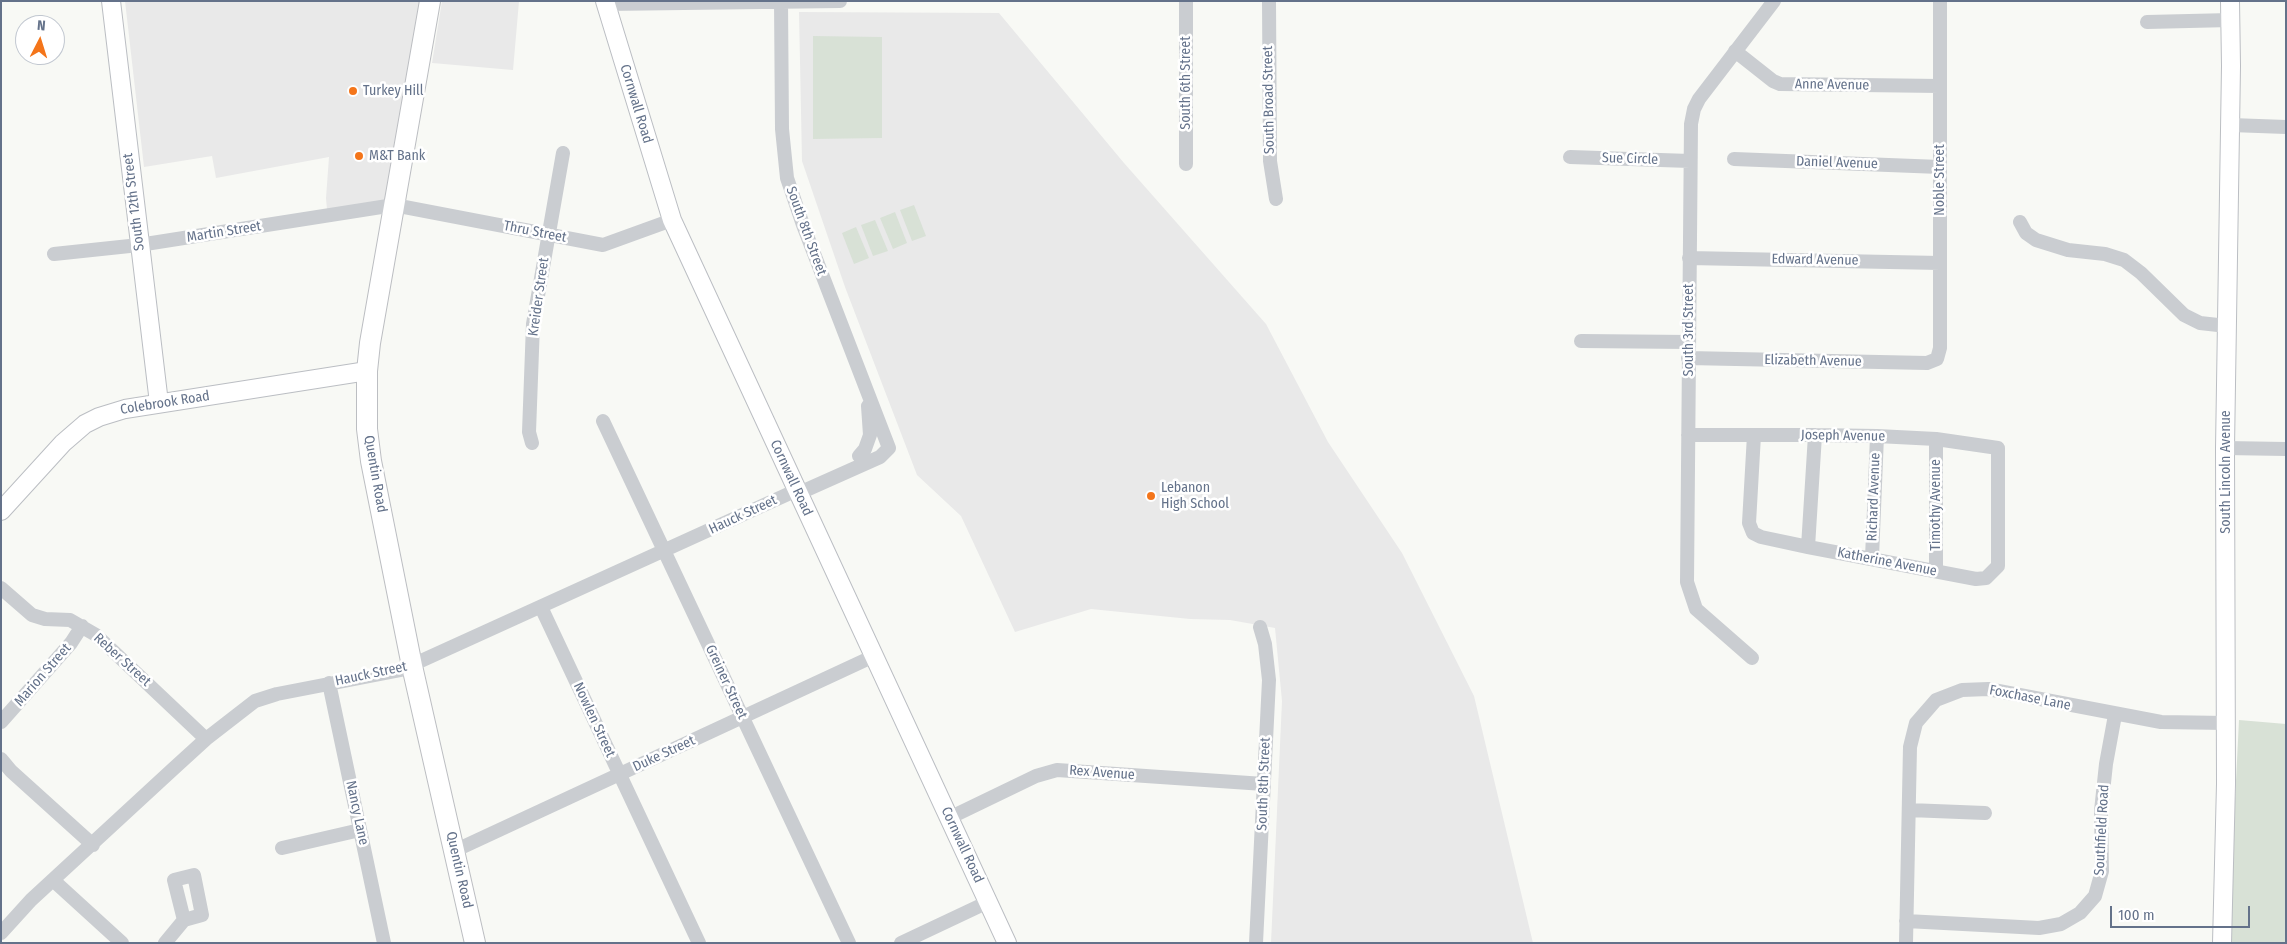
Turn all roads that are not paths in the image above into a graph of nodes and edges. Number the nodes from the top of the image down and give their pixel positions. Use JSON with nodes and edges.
{"nodes":[{"id":1,"x":111,"y":1,"type":"edge"},
{"id":2,"x":430,"y":1,"type":"edge"},
{"id":3,"x":781,"y":1,"type":"edge"},
{"id":4,"x":840,"y":1,"type":"edge"},
{"id":5,"x":1186,"y":1,"type":"edge"},
{"id":6,"x":1269,"y":1,"type":"edge"},
{"id":7,"x":1774,"y":1,"type":"edge"},
{"id":8,"x":1940,"y":1,"type":"edge"},
{"id":9,"x":2230,"y":1,"type":"edge"},
{"id":10,"x":605,"y":3,"type":"edge"},
{"id":11,"x":2230,"y":20,"type":"junction"},
{"id":12,"x":2147,"y":22,"type":"dead end"},
{"id":13,"x":1735,"y":51,"type":"junction"},
{"id":14,"x":1940,"y":86,"type":"junction"},
{"id":15,"x":2231,"y":125,"type":"junction"},
{"id":16,"x":2286,"y":127,"type":"edge"},
{"id":17,"x":563,"y":153,"type":"dead end"},
{"id":18,"x":1570,"y":156,"type":"dead end"},
{"id":19,"x":1734,"y":159,"type":"dead end"},
{"id":20,"x":1690,"y":161,"type":"junction"},
{"id":21,"x":1186,"y":164,"type":"dead end"},
{"id":22,"x":1940,"y":167,"type":"junction"},
{"id":23,"x":1276,"y":199,"type":"dead end"},
{"id":24,"x":394,"y":205,"type":"junction"},
{"id":25,"x":672,"y":220,"type":"junction"},
{"id":26,"x":2020,"y":222,"type":"dead end"},
{"id":27,"x":549,"y":235,"type":"junction"},
{"id":28,"x":139,"y":246,"type":"junction"},
{"id":29,"x":54,"y":254,"type":"dead end"},
{"id":30,"x":1689,"y":258,"type":"junction"},
{"id":31,"x":1940,"y":263,"type":"junction"},
{"id":32,"x":2227,"y":326,"type":"junction"},
{"id":33,"x":1581,"y":341,"type":"dead end"},
{"id":34,"x":1688,"y":342,"type":"junction"},
{"id":35,"x":1688,"y":358,"type":"junction"},
{"id":36,"x":1937,"y":359,"type":"joint"},
{"id":37,"x":367,"y":371,"type":"junction"},
{"id":38,"x":868,"y":393,"type":"junction"},
{"id":39,"x":159,"y":403,"type":"junction"},
{"id":40,"x":603,"y":421,"type":"dead end"},
{"id":41,"x":1688,"y":435,"type":"junction"},
{"id":42,"x":1754,"y":435,"type":"junction"},
{"id":43,"x":1815,"y":435,"type":"junction"},
{"id":44,"x":1877,"y":436,"type":"junction"},
{"id":45,"x":1936,"y":440,"type":"junction"},
{"id":46,"x":532,"y":443,"type":"dead end"},
{"id":47,"x":889,"y":448,"type":"junction"},
{"id":48,"x":1998,"y":448,"type":"joint"},
{"id":49,"x":2225,"y":448,"type":"junction"},
{"id":50,"x":2286,"y":449,"type":"edge"},
{"id":51,"x":859,"y":456,"type":"junction"},
{"id":52,"x":797,"y":490,"type":"junction"},
{"id":53,"x":1,"y":511,"type":"edge"},
{"id":54,"x":1808,"y":547,"type":"junction"},
{"id":55,"x":664,"y":550,"type":"junction"},
{"id":56,"x":1872,"y":558,"type":"junction"},
{"id":57,"x":1936,"y":571,"type":"junction"},
{"id":58,"x":1,"y":588,"type":"edge"},
{"id":59,"x":541,"y":606,"type":"junction"},
{"id":60,"x":82,"y":626,"type":"junction"},
{"id":61,"x":1260,"y":626,"type":"dead end"},
{"id":62,"x":874,"y":656,"type":"junction"},
{"id":63,"x":1752,"y":658,"type":"dead end"},
{"id":64,"x":412,"y":666,"type":"junction"},
{"id":65,"x":329,"y":683,"type":"junction"},
{"id":66,"x":2115,"y":715,"type":"junction"},
{"id":67,"x":742,"y":717,"type":"junction"},
{"id":68,"x":1,"y":722,"type":"edge"},
{"id":69,"x":2226,"y":723,"type":"junction"},
{"id":70,"x":206,"y":739,"type":"junction"},
{"id":71,"x":1,"y":759,"type":"edge"},
{"id":72,"x":620,"y":774,"type":"junction"},
{"id":73,"x":1264,"y":784,"type":"junction"},
{"id":74,"x":1909,"y":810,"type":"junction"},
{"id":75,"x":1985,"y":813,"type":"dead end"},
{"id":76,"x":949,"y":818,"type":"junction"},
{"id":77,"x":360,"y":830,"type":"junction"},
{"id":78,"x":93,"y":845,"type":"junction"},
{"id":79,"x":282,"y":848,"type":"dead end"},
{"id":80,"x":454,"y":851,"type":"junction"},
{"id":81,"x":54,"y":881,"type":"junction"},
{"id":82,"x":988,"y":902,"type":"junction"},
{"id":83,"x":184,"y":920,"type":"dead end"},
{"id":84,"x":1906,"y":921,"type":"junction"},
{"id":85,"x":1,"y":933,"type":"edge"},
{"id":86,"x":1,"y":939,"type":"edge"},
{"id":87,"x":4,"y":943,"type":"edge"},
{"id":88,"x":122,"y":943,"type":"edge"},
{"id":89,"x":165,"y":943,"type":"edge"},
{"id":90,"x":384,"y":943,"type":"edge"},
{"id":91,"x":475,"y":943,"type":"edge"},
{"id":92,"x":699,"y":943,"type":"edge"},
{"id":93,"x":849,"y":943,"type":"edge"},
{"id":94,"x":902,"y":943,"type":"edge"},
{"id":95,"x":1007,"y":943,"type":"edge"},
{"id":96,"x":1256,"y":943,"type":"edge"},
{"id":97,"x":1906,"y":943,"type":"edge"},
{"id":98,"x":2222,"y":943,"type":"edge"}],
"edges":[{"from":1,"to":28,"type":"main road","name":"South 12th Street"},
{"from":2,"to":24,"type":"highway","name":"Quentin Road"},
{"from":3,"to":4,"type":"street"},
{"from":3,"to":10,"type":"street"},
{"from":3,"to":38,"type":"street","name":"South 8th Street"},
{"from":5,"to":21,"type":"street","name":"South 6th Street"},
{"from":6,"to":23,"type":"street","name":"South Broad Street"},
{"from":7,"to":13,"type":"street","name":"South 3rd Street"},
{"from":8,"to":14,"type":"street","name":"Noble Street"},
{"from":9,"to":11,"type":"main road","name":"South Lincoln Avenue"},
{"from":10,"to":25,"type":"main road","name":"Cornwall Road"},
{"from":11,"to":12,"type":"street"},
{"from":11,"to":15,"type":"main road","name":"South Lincoln Avenue"},
{"from":13,"to":14,"type":"street","name":"Anne Avenue"},
{"from":13,"to":20,"type":"street","name":"South 3rd Street"},
{"from":14,"to":22,"type":"street","name":"Noble Street"},
{"from":15,"to":16,"type":"street"},
{"from":15,"to":32,"type":"main road","name":"South Lincoln Avenue"},
{"from":17,"to":27,"type":"street","name":"Kreider Street"},
{"from":18,"to":20,"type":"street","name":"Sue Circle"},
{"from":19,"to":22,"type":"street","name":"Daniel Avenue"},
{"from":20,"to":30,"type":"street","name":"South 3rd Street"},
{"from":22,"to":31,"type":"street","name":"Noble Street"},
{"from":24,"to":27,"type":"street","name":"Thru Street"},
{"from":24,"to":28,"type":"street","name":"Martin Street"},
{"from":24,"to":37,"type":"highway","name":"Quentin Road"},
{"from":25,"to":27,"type":"street","name":"Thru Street"},
{"from":25,"to":52,"type":"main road","name":"Cornwall Road"},
{"from":26,"to":32,"type":"street"},
{"from":27,"to":46,"type":"street","name":"Kreider Street"},
{"from":28,"to":29,"type":"street","name":"Martin Street"},
{"from":28,"to":39,"type":"main road","name":"South 12th Street"},
{"from":30,"to":31,"type":"street","name":"Edward Avenue"},
{"from":30,"to":34,"type":"street","name":"South 3rd Street"},
{"from":31,"to":36,"type":"street","name":"Noble Street"},
{"from":32,"to":49,"type":"main road","name":"South Lincoln Avenue"},
{"from":33,"to":34,"type":"street"},
{"from":34,"to":35,"type":"street","name":"South 3rd Street"},
{"from":35,"to":36,"type":"street","name":"Elizabeth Avenue"},
{"from":35,"to":41,"type":"street","name":"South 3rd Street"},
{"from":37,"to":39,"type":"main road","name":"Colebrook Road"},
{"from":37,"to":64,"type":"highway","name":"Quentin Road"},
{"from":38,"to":47,"type":"street","name":"South 8th Street"},
{"from":38,"to":51,"type":"street"},
{"from":39,"to":53,"type":"main road","name":"Colebrook Road"},
{"from":40,"to":55,"type":"street","name":"Greiner Street"},
{"from":41,"to":42,"type":"street","name":"Joseph Avenue"},
{"from":41,"to":63,"type":"street","name":"South 3rd Street"},
{"from":42,"to":43,"type":"street","name":"Joseph Avenue"},
{"from":42,"to":54,"type":"street","name":"Katherine Avenue"},
{"from":43,"to":44,"type":"street","name":"Joseph Avenue"},
{"from":43,"to":54,"type":"street"},
{"from":44,"to":45,"type":"street","name":"Joseph Avenue"},
{"from":44,"to":56,"type":"street","name":"Richard Avenue"},
{"from":45,"to":48,"type":"street","name":"Joseph Avenue"},
{"from":45,"to":57,"type":"street","name":"Timothy Avenue"},
{"from":47,"to":51,"type":"street","name":"Hauck Street"},
{"from":47,"to":52,"type":"street","name":"Hauck Street"},
{"from":48,"to":57,"type":"street","name":"Katherine Avenue"},
{"from":49,"to":50,"type":"street"},
{"from":49,"to":69,"type":"main road","name":"South Lincoln Avenue"},
{"from":51,"to":52,"type":"street","name":"Hauck Street"},
{"from":52,"to":55,"type":"street","name":"Hauck Street"},
{"from":52,"to":62,"type":"main road","name":"Cornwall Road"},
{"from":54,"to":56,"type":"street","name":"Katherine Avenue"},
{"from":55,"to":59,"type":"street","name":"Hauck Street"},
{"from":55,"to":67,"type":"street","name":"Greiner Street"},
{"from":56,"to":57,"type":"street","name":"Katherine Avenue"},
{"from":58,"to":60,"type":"street","name":"Reber Street"},
{"from":59,"to":64,"type":"street","name":"Hauck Street"},
{"from":59,"to":72,"type":"street","name":"Nowlen Street"},
{"from":60,"to":68,"type":"street","name":"Marion Street"},
{"from":60,"to":70,"type":"street","name":"Reber Street"},
{"from":61,"to":73,"type":"street","name":"South 8th Street"},
{"from":62,"to":67,"type":"street","name":"Duke Street"},
{"from":62,"to":76,"type":"main road","name":"Cornwall Road"},
{"from":64,"to":65,"type":"street","name":"Hauck Street"},
{"from":64,"to":80,"type":"highway","name":"Quentin Road"},
{"from":65,"to":70,"type":"street","name":"Hauck Street"},
{"from":65,"to":77,"type":"street","name":"Nancy Lane"},
{"from":66,"to":69,"type":"street","name":"Foxchase Lane"},
{"from":66,"to":74,"type":"street","name":"Foxchase Lane"},
{"from":66,"to":84,"type":"street","name":"Southfield Road"},
{"from":67,"to":72,"type":"street","name":"Duke Street"},
{"from":67,"to":93,"type":"street","name":"Greiner Street"},
{"from":69,"to":98,"type":"main road","name":"South Lincoln Avenue"},
{"from":70,"to":78,"type":"street","name":"Hauck Street"},
{"from":71,"to":78,"type":"street"},
{"from":72,"to":80,"type":"street","name":"Duke Street"},
{"from":72,"to":92,"type":"street","name":"Nowlen Street"},
{"from":73,"to":76,"type":"street","name":"Rex Avenue"},
{"from":73,"to":96,"type":"street","name":"South 8th Street"},
{"from":74,"to":75,"type":"street"},
{"from":74,"to":84,"type":"street","name":"Foxchase Lane"},
{"from":76,"to":82,"type":"main road","name":"Cornwall Road"},
{"from":77,"to":79,"type":"street"},
{"from":77,"to":90,"type":"street","name":"Nancy Lane"},
{"from":78,"to":81,"type":"street","name":"Hauck Street"},
{"from":80,"to":91,"type":"highway","name":"Quentin Road"},
{"from":81,"to":85,"type":"street","name":"Hauck Street"},
{"from":81,"to":88,"type":"street"},
{"from":82,"to":94,"type":"street"},
{"from":82,"to":95,"type":"main road","name":"Cornwall Road"},
{"from":83,"to":89,"type":"street"},
{"from":84,"to":97,"type":"street","name":"Foxchase Lane"},
{"from":86,"to":87,"type":"street"}]}
